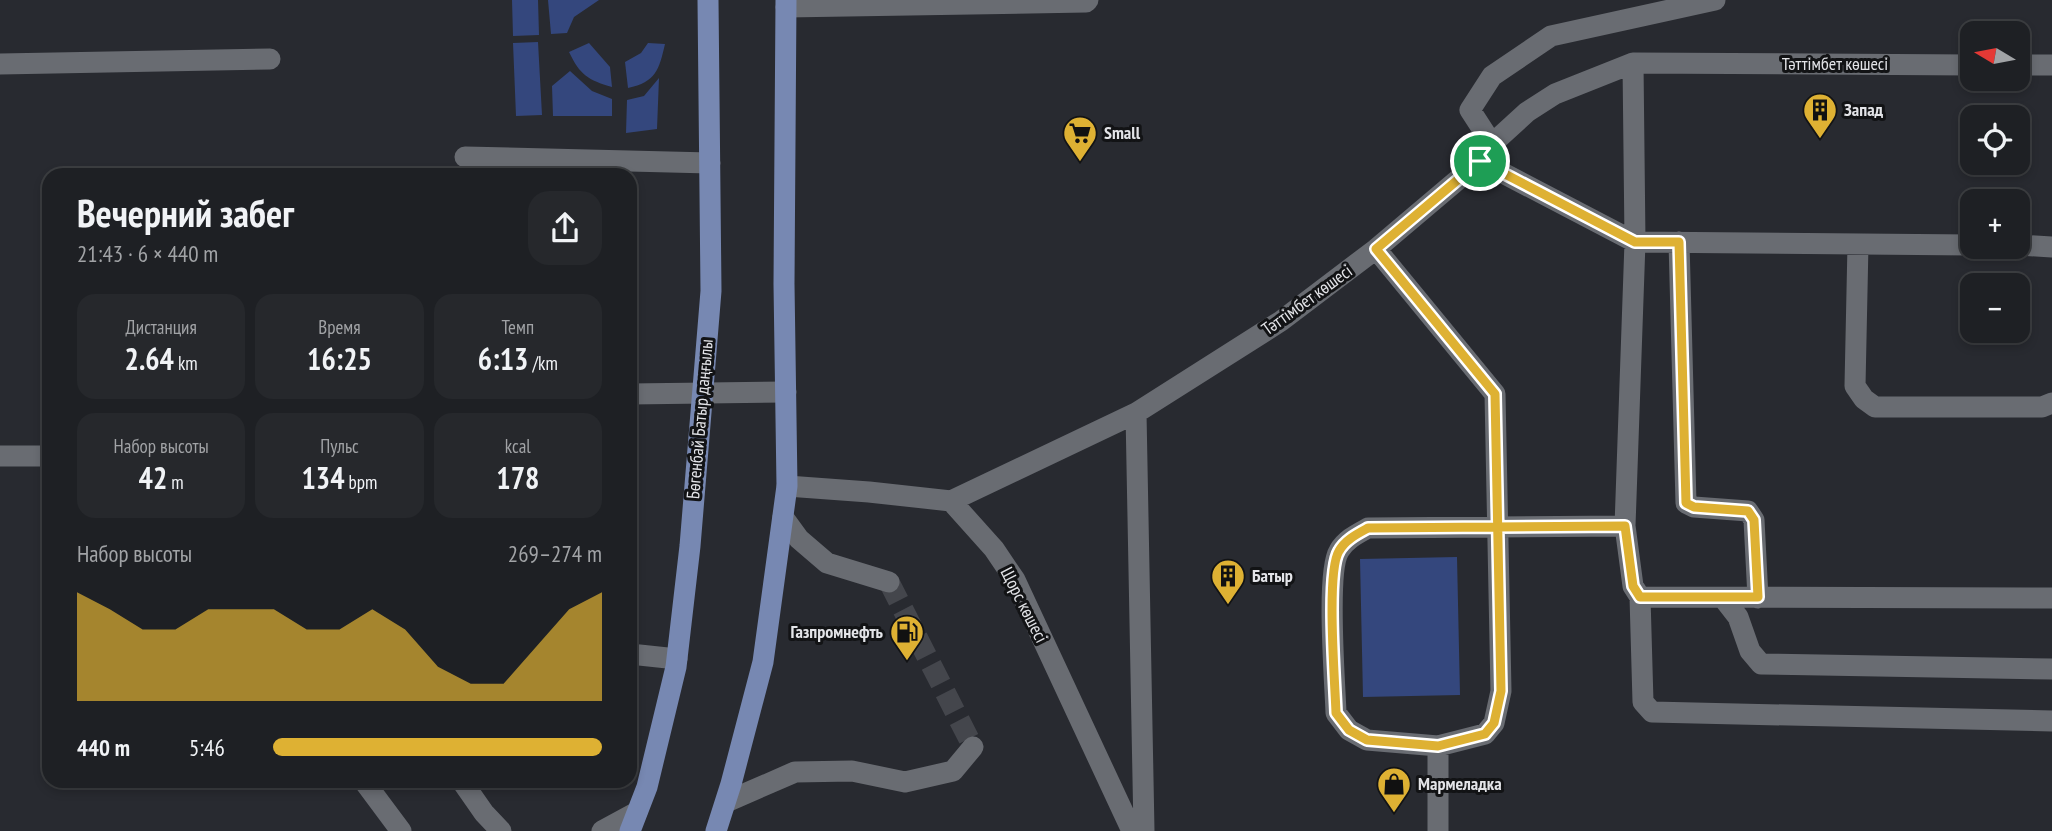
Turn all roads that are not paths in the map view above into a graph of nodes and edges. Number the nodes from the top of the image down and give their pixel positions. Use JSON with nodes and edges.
{"nodes":[{"id":1,"x":708,"y":0,"type":"edge"},
{"id":2,"x":1088,"y":0,"type":"edge"},
{"id":3,"x":1715,"y":0,"type":"edge"},
{"id":4,"x":786,"y":3,"type":"edge"},
{"id":5,"x":270,"y":59,"type":"dead end"},
{"id":6,"x":1633,"y":63,"type":"junction"},
{"id":7,"x":0,"y":64,"type":"edge"},
{"id":8,"x":1960,"y":65,"type":"edge"},
{"id":9,"x":2030,"y":65,"type":"edge"},
{"id":10,"x":2052,"y":65,"type":"edge"},
{"id":11,"x":1486,"y":153,"type":"junction"},
{"id":12,"x":465,"y":157,"type":"dead end"},
{"id":13,"x":710,"y":163,"type":"junction"},
{"id":14,"x":1635,"y":242,"type":"junction"},
{"id":15,"x":1679,"y":242,"type":"junction"},
{"id":16,"x":1857,"y":244,"type":"junction"},
{"id":17,"x":1960,"y":244,"type":"edge"},
{"id":18,"x":2030,"y":246,"type":"edge"},
{"id":19,"x":2052,"y":247,"type":"edge"},
{"id":20,"x":1376,"y":249,"type":"junction"},
{"id":21,"x":702,"y":393,"type":"junction"},
{"id":22,"x":786,"y":393,"type":"junction"},
{"id":23,"x":637,"y":394,"type":"edge"},
{"id":24,"x":2052,"y":403,"type":"edge"},
{"id":25,"x":1136,"y":413,"type":"junction"},
{"id":26,"x":0,"y":456,"type":"edge"},
{"id":27,"x":42,"y":456,"type":"edge"},
{"id":28,"x":787,"y":486,"type":"junction"},
{"id":29,"x":951,"y":501,"type":"junction"},
{"id":30,"x":783,"y":517,"type":"junction"},
{"id":31,"x":1625,"y":526,"type":"junction"},
{"id":32,"x":1499,"y":527,"type":"junction"},
{"id":33,"x":889,"y":582,"type":"dead end"},
{"id":34,"x":1640,"y":597,"type":"junction"},
{"id":35,"x":1758,"y":597,"type":"junction"},
{"id":36,"x":2052,"y":598,"type":"edge"},
{"id":37,"x":1724,"y":599,"type":"junction"},
{"id":38,"x":637,"y":655,"type":"edge"},
{"id":39,"x":677,"y":659,"type":"junction"},
{"id":40,"x":2052,"y":669,"type":"edge"},
{"id":41,"x":2052,"y":721,"type":"edge"},
{"id":42,"x":1438,"y":746,"type":"junction"},
{"id":43,"x":973,"y":747,"type":"dead end"},
{"id":44,"x":369,"y":788,"type":"edge"},
{"id":45,"x":467,"y":788,"type":"edge"},
{"id":46,"x":726,"y":802,"type":"junction"},
{"id":47,"x":634,"y":822,"type":"edge"},
{"id":48,"x":401,"y":831,"type":"edge"},
{"id":49,"x":501,"y":831,"type":"edge"},
{"id":50,"x":602,"y":831,"type":"edge"},
{"id":51,"x":716,"y":831,"type":"edge"},
{"id":52,"x":1132,"y":831,"type":"edge"},
{"id":53,"x":1144,"y":831,"type":"edge"},
{"id":54,"x":1438,"y":831,"type":"edge"}],
"edges":[{"from":1,"to":13,"type":"main road","name":"Бөгенбай Батыр даңғылы"},
{"from":2,"to":4,"type":"street"},
{"from":3,"to":11,"type":"street"},
{"from":4,"to":22,"type":"main road"},
{"from":5,"to":7,"type":"street"},
{"from":6,"to":8,"type":"street","name":"Тәттімбет көшесі"},
{"from":6,"to":11,"type":"street","name":"Тәттімбет көшесі"},
{"from":6,"to":14,"type":"street"},
{"from":9,"to":10,"type":"street"},
{"from":11,"to":14,"type":"street"},
{"from":11,"to":20,"type":"street","name":"Тәттімбет көшесі"},
{"from":12,"to":13,"type":"street"},
{"from":13,"to":21,"type":"main road","name":"Бөгенбай Батыр даңғылы"},
{"from":14,"to":15,"type":"street"},
{"from":14,"to":31,"type":"street"},
{"from":15,"to":16,"type":"street"},
{"from":15,"to":35,"type":"street"},
{"from":16,"to":17,"type":"street"},
{"from":16,"to":24,"type":"street"},
{"from":18,"to":19,"type":"street"},
{"from":20,"to":25,"type":"street","name":"Тәттімбет көшесі"},
{"from":20,"to":32,"type":"street"},
{"from":21,"to":22,"type":"street"},
{"from":21,"to":23,"type":"street"},
{"from":21,"to":39,"type":"main road","name":"Бөгенбай Батыр даңғылы"},
{"from":22,"to":28,"type":"main road"},
{"from":25,"to":29,"type":"street","name":"Тәттімбет көшесі"},
{"from":25,"to":53,"type":"street"},
{"from":26,"to":27,"type":"street"},
{"from":28,"to":29,"type":"street"},
{"from":28,"to":30,"type":"main road"},
{"from":29,"to":52,"type":"street","name":"Щорс көшесі"},
{"from":30,"to":33,"type":"street"},
{"from":30,"to":46,"type":"main road"},
{"from":31,"to":32,"type":"street"},
{"from":31,"to":34,"type":"street"},
{"from":32,"to":42,"type":"street"},
{"from":32,"to":42,"type":"street"},
{"from":34,"to":37,"type":"street"},
{"from":34,"to":41,"type":"street"},
{"from":35,"to":36,"type":"street"},
{"from":35,"to":37,"type":"street"},
{"from":37,"to":40,"type":"street"},
{"from":38,"to":39,"type":"street"},
{"from":39,"to":47,"type":"main road","name":"Бөгенбай Батыр даңғылы"},
{"from":42,"to":54,"type":"street"},
{"from":43,"to":46,"type":"street"},
{"from":44,"to":48,"type":"street"},
{"from":45,"to":49,"type":"street"},
{"from":46,"to":51,"type":"main road"},
{"from":47,"to":50,"type":"street"}]}
